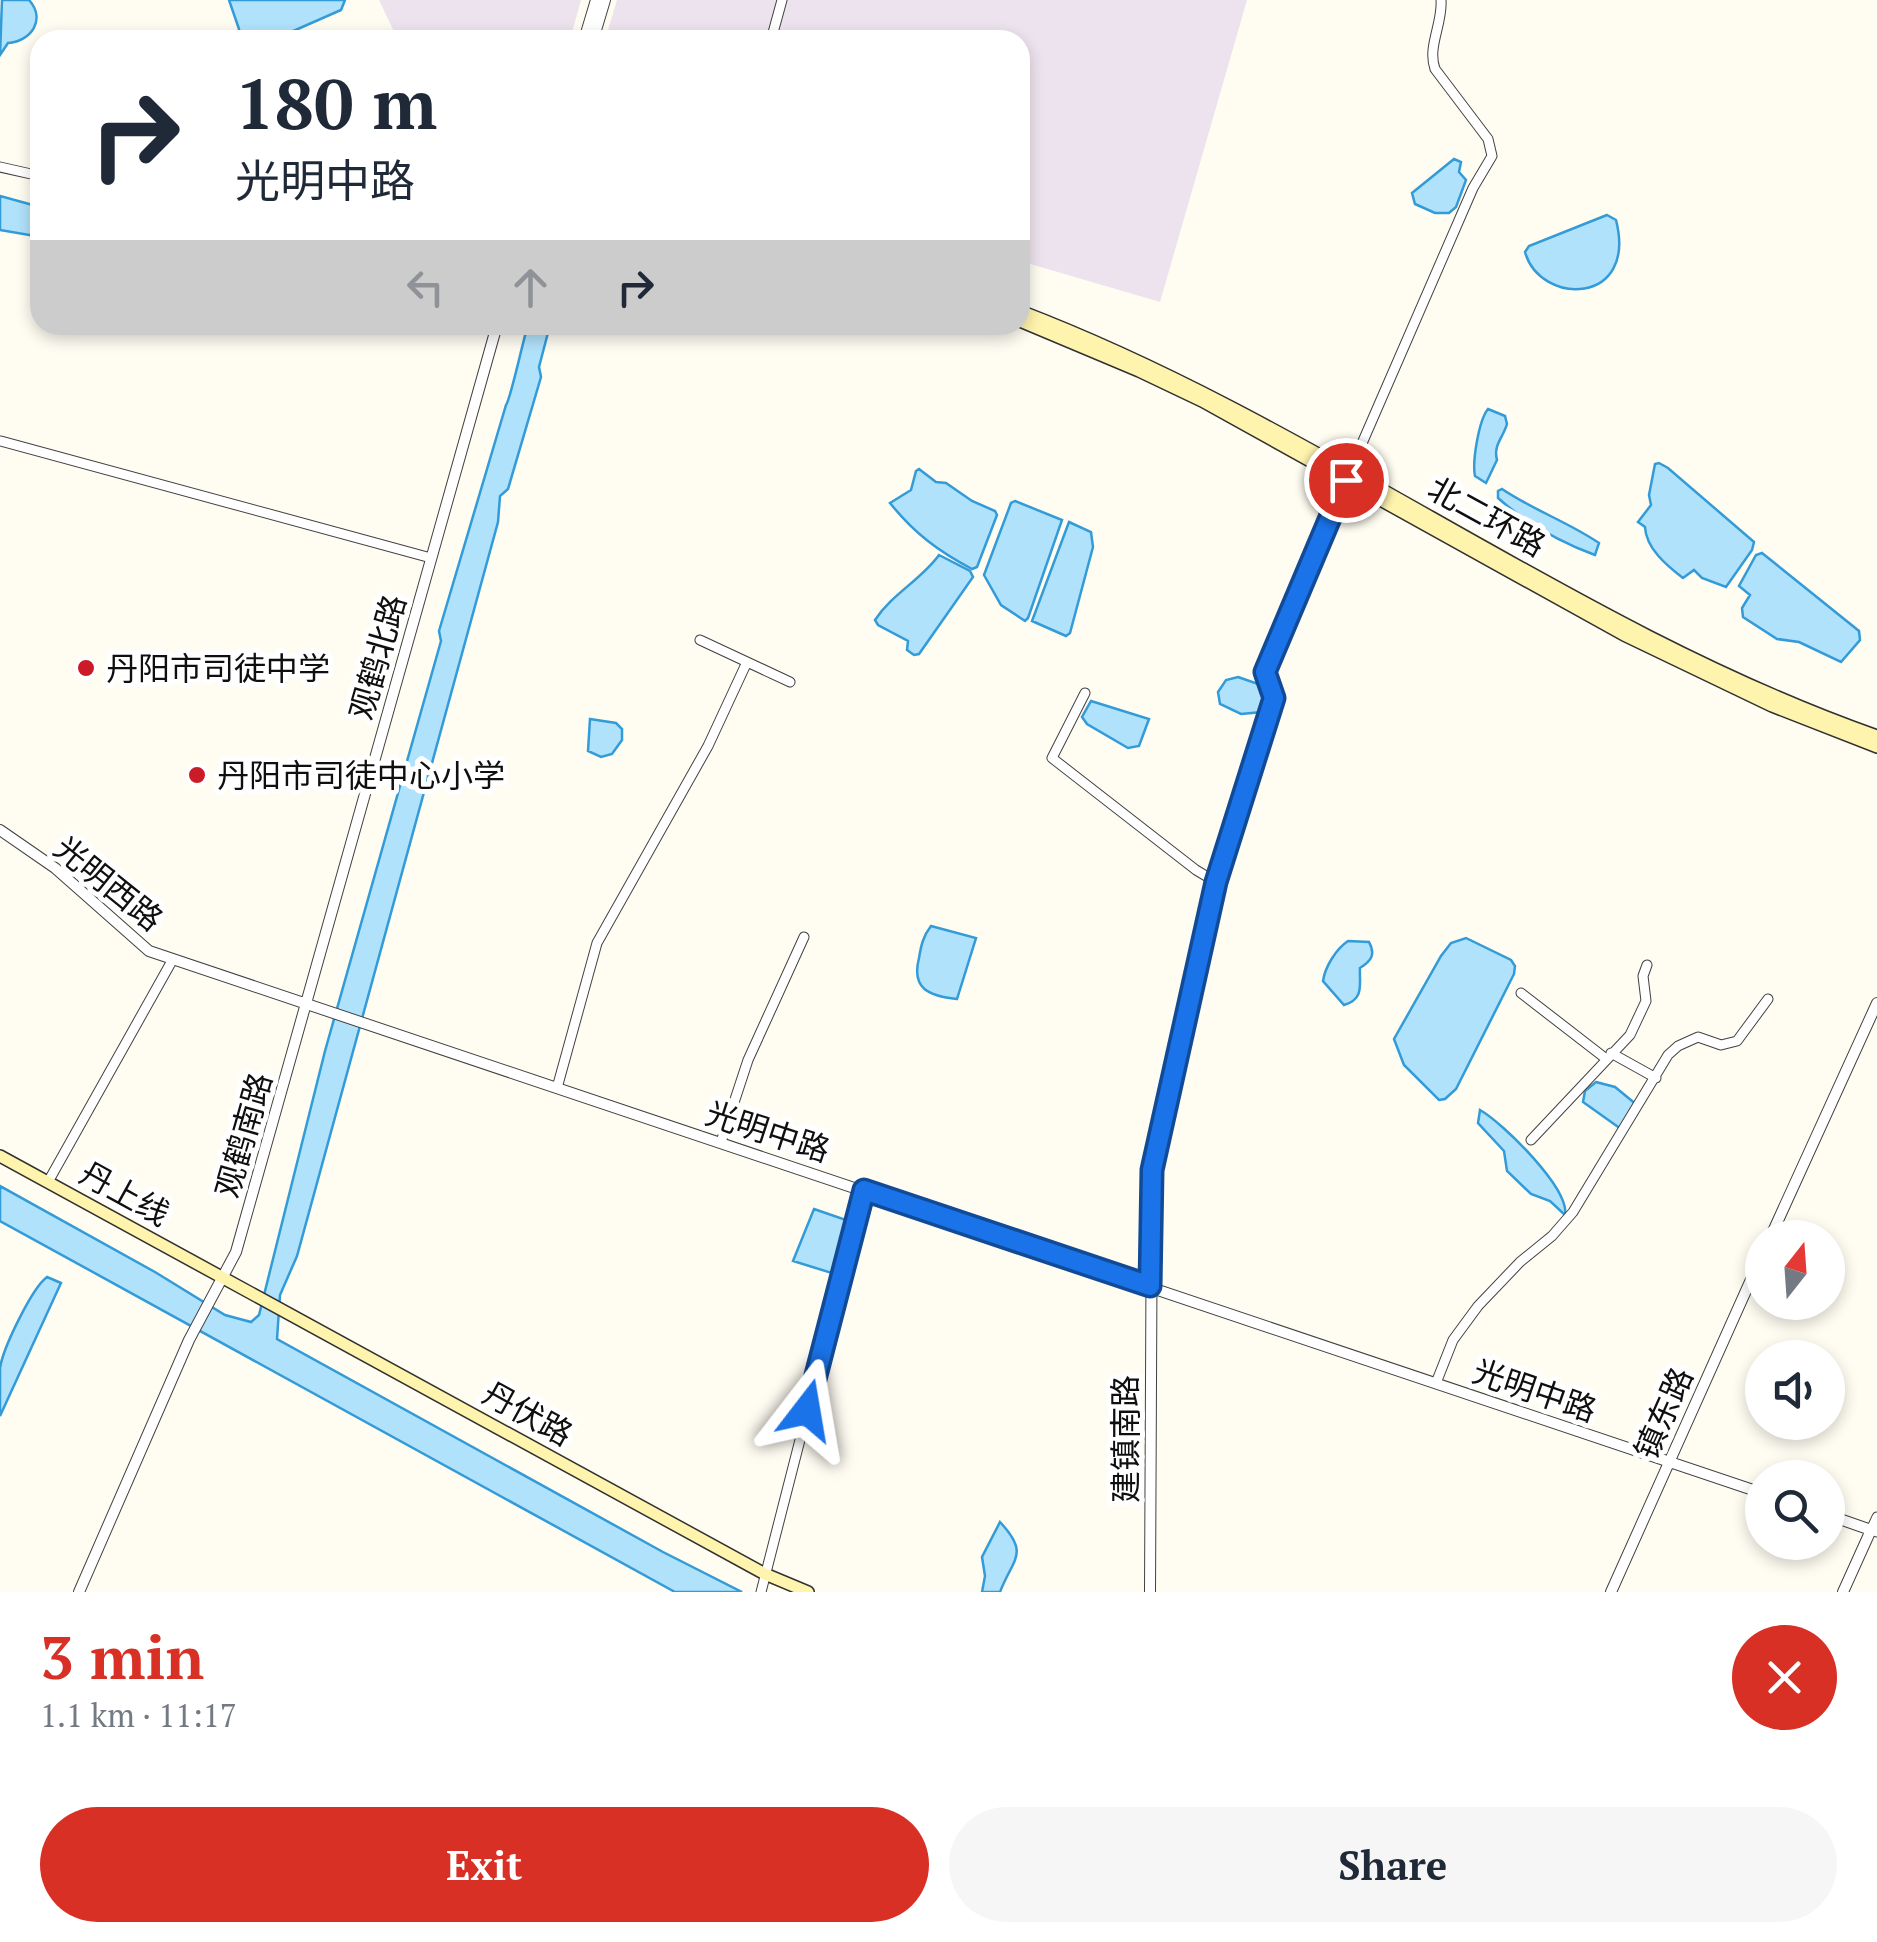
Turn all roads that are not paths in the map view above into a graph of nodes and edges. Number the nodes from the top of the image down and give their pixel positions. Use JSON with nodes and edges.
{"nodes":[{"id":1,"x":596,"y":0,"type":"edge"},
{"id":2,"x":606,"y":0,"type":"edge"},
{"id":3,"x":782,"y":0,"type":"edge"},
{"id":4,"x":1441,"y":0,"type":"edge"},
{"id":5,"x":587,"y":30,"type":"edge"},
{"id":6,"x":596,"y":30,"type":"edge"},
{"id":7,"x":774,"y":30,"type":"edge"},
{"id":8,"x":0,"y":168,"type":"edge"},
{"id":9,"x":30,"y":174,"type":"edge"},
{"id":10,"x":1030,"y":315,"type":"edge"},
{"id":11,"x":1030,"y":326,"type":"edge"},
{"id":12,"x":495,"y":335,"type":"edge"},
{"id":13,"x":2,"y":441,"type":"edge"},
{"id":14,"x":1348,"y":476,"type":"junction"},
{"id":15,"x":431,"y":558,"type":"junction"},
{"id":16,"x":700,"y":640,"type":"dead end"},
{"id":17,"x":747,"y":662,"type":"junction"},
{"id":18,"x":790,"y":682,"type":"dead end"},
{"id":19,"x":1086,"y":694,"type":"dead end"},
{"id":20,"x":1877,"y":736,"type":"edge"},
{"id":21,"x":1877,"y":747,"type":"edge"},
{"id":22,"x":0,"y":830,"type":"edge"},
{"id":23,"x":1216,"y":882,"type":"junction"},
{"id":24,"x":804,"y":937,"type":"dead end"},
{"id":25,"x":173,"y":959,"type":"junction"},
{"id":26,"x":1647,"y":964,"type":"dead end"},
{"id":27,"x":1521,"y":993,"type":"dead end"},
{"id":28,"x":1768,"y":999,"type":"dead end"},
{"id":29,"x":1877,"y":1003,"type":"edge"},
{"id":30,"x":306,"y":1004,"type":"junction"},
{"id":31,"x":1608,"y":1056,"type":"junction"},
{"id":32,"x":1656,"y":1078,"type":"junction"},
{"id":33,"x":557,"y":1088,"type":"junction"},
{"id":34,"x":1531,"y":1140,"type":"dead end"},
{"id":35,"x":721,"y":1142,"type":"junction"},
{"id":36,"x":0,"y":1156,"type":"edge"},
{"id":37,"x":48,"y":1182,"type":"junction"},
{"id":38,"x":864,"y":1190,"type":"junction"},
{"id":39,"x":1778,"y":1220,"type":"edge"},
{"id":40,"x":223,"y":1278,"type":"junction"},
{"id":41,"x":1150,"y":1286,"type":"junction"},
{"id":42,"x":1745,"y":1292,"type":"edge"},
{"id":43,"x":1436,"y":1383,"type":"junction"},
{"id":44,"x":1668,"y":1462,"type":"junction"},
{"id":45,"x":1745,"y":1487,"type":"edge"},
{"id":46,"x":1877,"y":1516,"type":"edge"},
{"id":47,"x":1845,"y":1521,"type":"edge"},
{"id":48,"x":1874,"y":1530,"type":"edge"},
{"id":49,"x":765,"y":1574,"type":"junction"},
{"id":50,"x":79,"y":1592,"type":"edge"},
{"id":51,"x":761,"y":1592,"type":"edge"},
{"id":52,"x":808,"y":1592,"type":"edge"},
{"id":53,"x":1150,"y":1592,"type":"edge"},
{"id":54,"x":1610,"y":1592,"type":"edge"},
{"id":55,"x":1845,"y":1592,"type":"edge"}],
"edges":[{"from":1,"to":5,"type":"street"},
{"from":2,"to":6,"type":"street"},
{"from":3,"to":7,"type":"street"},
{"from":4,"to":14,"type":"street"},
{"from":8,"to":9,"type":"street"},
{"from":10,"to":14,"type":"main road","name":"北二环路"},
{"from":11,"to":14,"type":"main road","name":"北二环路"},
{"from":12,"to":15,"type":"street","name":"观鹤北路"},
{"from":13,"to":15,"type":"street"},
{"from":14,"to":20,"type":"main road","name":"北二环路"},
{"from":14,"to":21,"type":"main road","name":"北二环路"},
{"from":14,"to":23,"type":"street","name":"建镇南路"},
{"from":15,"to":30,"type":"street","name":"观鹤北路"},
{"from":16,"to":17,"type":"street"},
{"from":17,"to":18,"type":"street"},
{"from":17,"to":33,"type":"street"},
{"from":19,"to":23,"type":"street"},
{"from":22,"to":25,"type":"street","name":"光明西路"},
{"from":23,"to":41,"type":"street","name":"建镇南路"},
{"from":24,"to":35,"type":"street"},
{"from":25,"to":30,"type":"street","name":"光明西路"},
{"from":25,"to":37,"type":"street"},
{"from":26,"to":31,"type":"street"},
{"from":27,"to":31,"type":"street"},
{"from":28,"to":32,"type":"street"},
{"from":29,"to":39,"type":"street"},
{"from":30,"to":33,"type":"street","name":"光明中路"},
{"from":30,"to":40,"type":"street","name":"观鹤南路"},
{"from":31,"to":32,"type":"street"},
{"from":31,"to":34,"type":"street"},
{"from":32,"to":43,"type":"street"},
{"from":33,"to":35,"type":"street","name":"光明中路"},
{"from":35,"to":38,"type":"street","name":"光明中路"},
{"from":36,"to":37,"type":"main road","name":"丹上线"},
{"from":37,"to":40,"type":"main road","name":"丹上线"},
{"from":38,"to":41,"type":"street","name":"光明中路"},
{"from":38,"to":49,"type":"street"},
{"from":40,"to":49,"type":"main road","name":"丹伏路"},
{"from":40,"to":50,"type":"street","name":"观鹤南路"},
{"from":41,"to":43,"type":"street","name":"光明中路"},
{"from":41,"to":53,"type":"street","name":"建镇南路"},
{"from":42,"to":44,"type":"street","name":"镇东路"},
{"from":43,"to":44,"type":"street","name":"光明中路"},
{"from":44,"to":45,"type":"street","name":"光明中路"},
{"from":44,"to":54,"type":"street","name":"镇东路"},
{"from":46,"to":48,"type":"street"},
{"from":47,"to":48,"type":"street"},
{"from":48,"to":55,"type":"street"},
{"from":49,"to":51,"type":"street"},
{"from":49,"to":52,"type":"main road","name":"丹伏路"}]}
